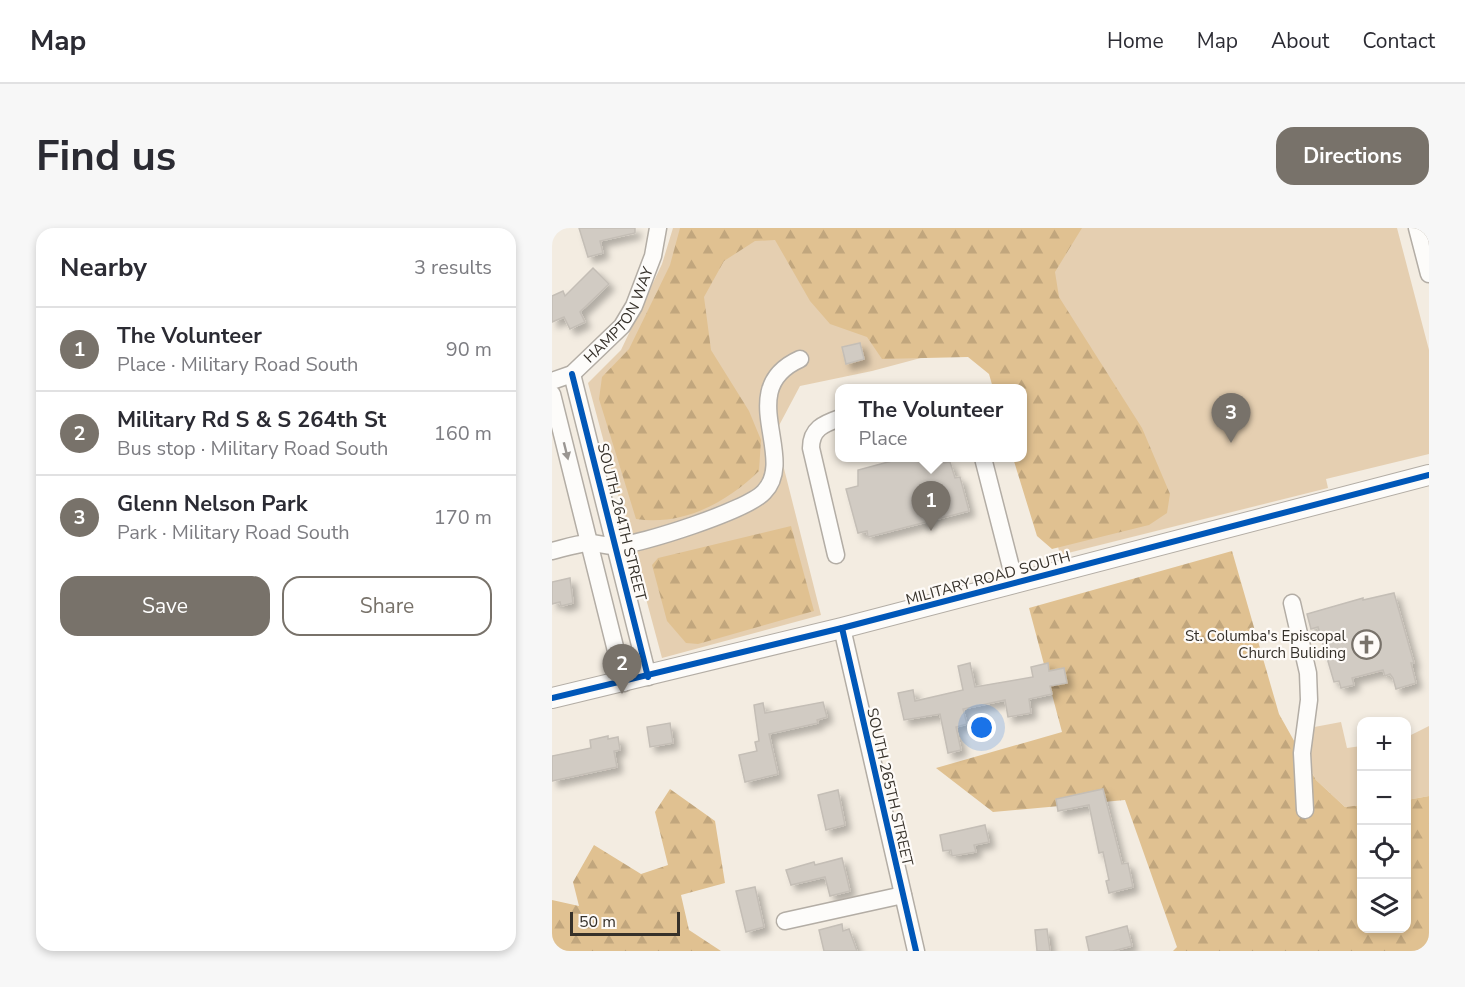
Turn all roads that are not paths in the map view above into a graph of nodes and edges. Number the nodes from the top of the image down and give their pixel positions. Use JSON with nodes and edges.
{"nodes":[{"id":1,"x":658,"y":228,"type":"edge"},
{"id":2,"x":1417,"y":228,"type":"edge"},
{"id":3,"x":1428,"y":263,"type":"edge"},
{"id":4,"x":800,"y":359,"type":"dead end"},
{"id":5,"x":572,"y":374,"type":"junction"},
{"id":6,"x":552,"y":381,"type":"edge"},
{"id":7,"x":552,"y":394,"type":"edge"},
{"id":8,"x":835,"y":420,"type":"edge"},
{"id":9,"x":984,"y":462,"type":"edge"},
{"id":10,"x":1429,"y":475,"type":"edge"},
{"id":11,"x":589,"y":543,"type":"junction"},
{"id":12,"x":616,"y":546,"type":"junction"},
{"id":13,"x":552,"y":551,"type":"edge"},
{"id":14,"x":836,"y":555,"type":"dead end"},
{"id":15,"x":1015,"y":583,"type":"junction"},
{"id":16,"x":1292,"y":603,"type":"dead end"},
{"id":17,"x":842,"y":628,"type":"junction"},
{"id":18,"x":648,"y":676,"type":"junction"},
{"id":19,"x":624,"y":683,"type":"junction"},
{"id":20,"x":552,"y":698,"type":"edge"},
{"id":21,"x":1305,"y":810,"type":"dead end"},
{"id":22,"x":903,"y":895,"type":"junction"},
{"id":23,"x":785,"y":921,"type":"dead end"},
{"id":24,"x":916,"y":951,"type":"edge"}],
"edges":[{"from":1,"to":5,"type":"street","name":"HAMPTON WAY"},
{"from":2,"to":3,"type":"street"},
{"from":4,"to":12,"type":"street"},
{"from":5,"to":6,"type":"street","name":"HAMPTON WAY"},
{"from":5,"to":12,"type":"street","name":"SOUTH 264TH STREET"},
{"from":7,"to":11,"type":"street","one_way":true},
{"from":8,"to":14,"type":"street"},
{"from":9,"to":15,"type":"street"},
{"from":10,"to":15,"type":"main road","name":"MILITARY ROAD SOUTH"},
{"from":11,"to":12,"type":"street"},
{"from":11,"to":13,"type":"street"},
{"from":11,"to":19,"type":"street"},
{"from":12,"to":18,"type":"street","name":"SOUTH 264TH STREET"},
{"from":15,"to":17,"type":"main road","name":"MILITARY ROAD SOUTH"},
{"from":16,"to":21,"type":"street"},
{"from":17,"to":18,"type":"main road","name":"MILITARY ROAD SOUTH"},
{"from":17,"to":22,"type":"street","name":"SOUTH 265TH STREET"},
{"from":18,"to":19,"type":"main road","name":"MILITARY ROAD SOUTH"},
{"from":19,"to":20,"type":"main road","name":"MILITARY ROAD SOUTH"},
{"from":22,"to":23,"type":"street"},
{"from":22,"to":24,"type":"street","name":"SOUTH 265TH STREET"}]}
